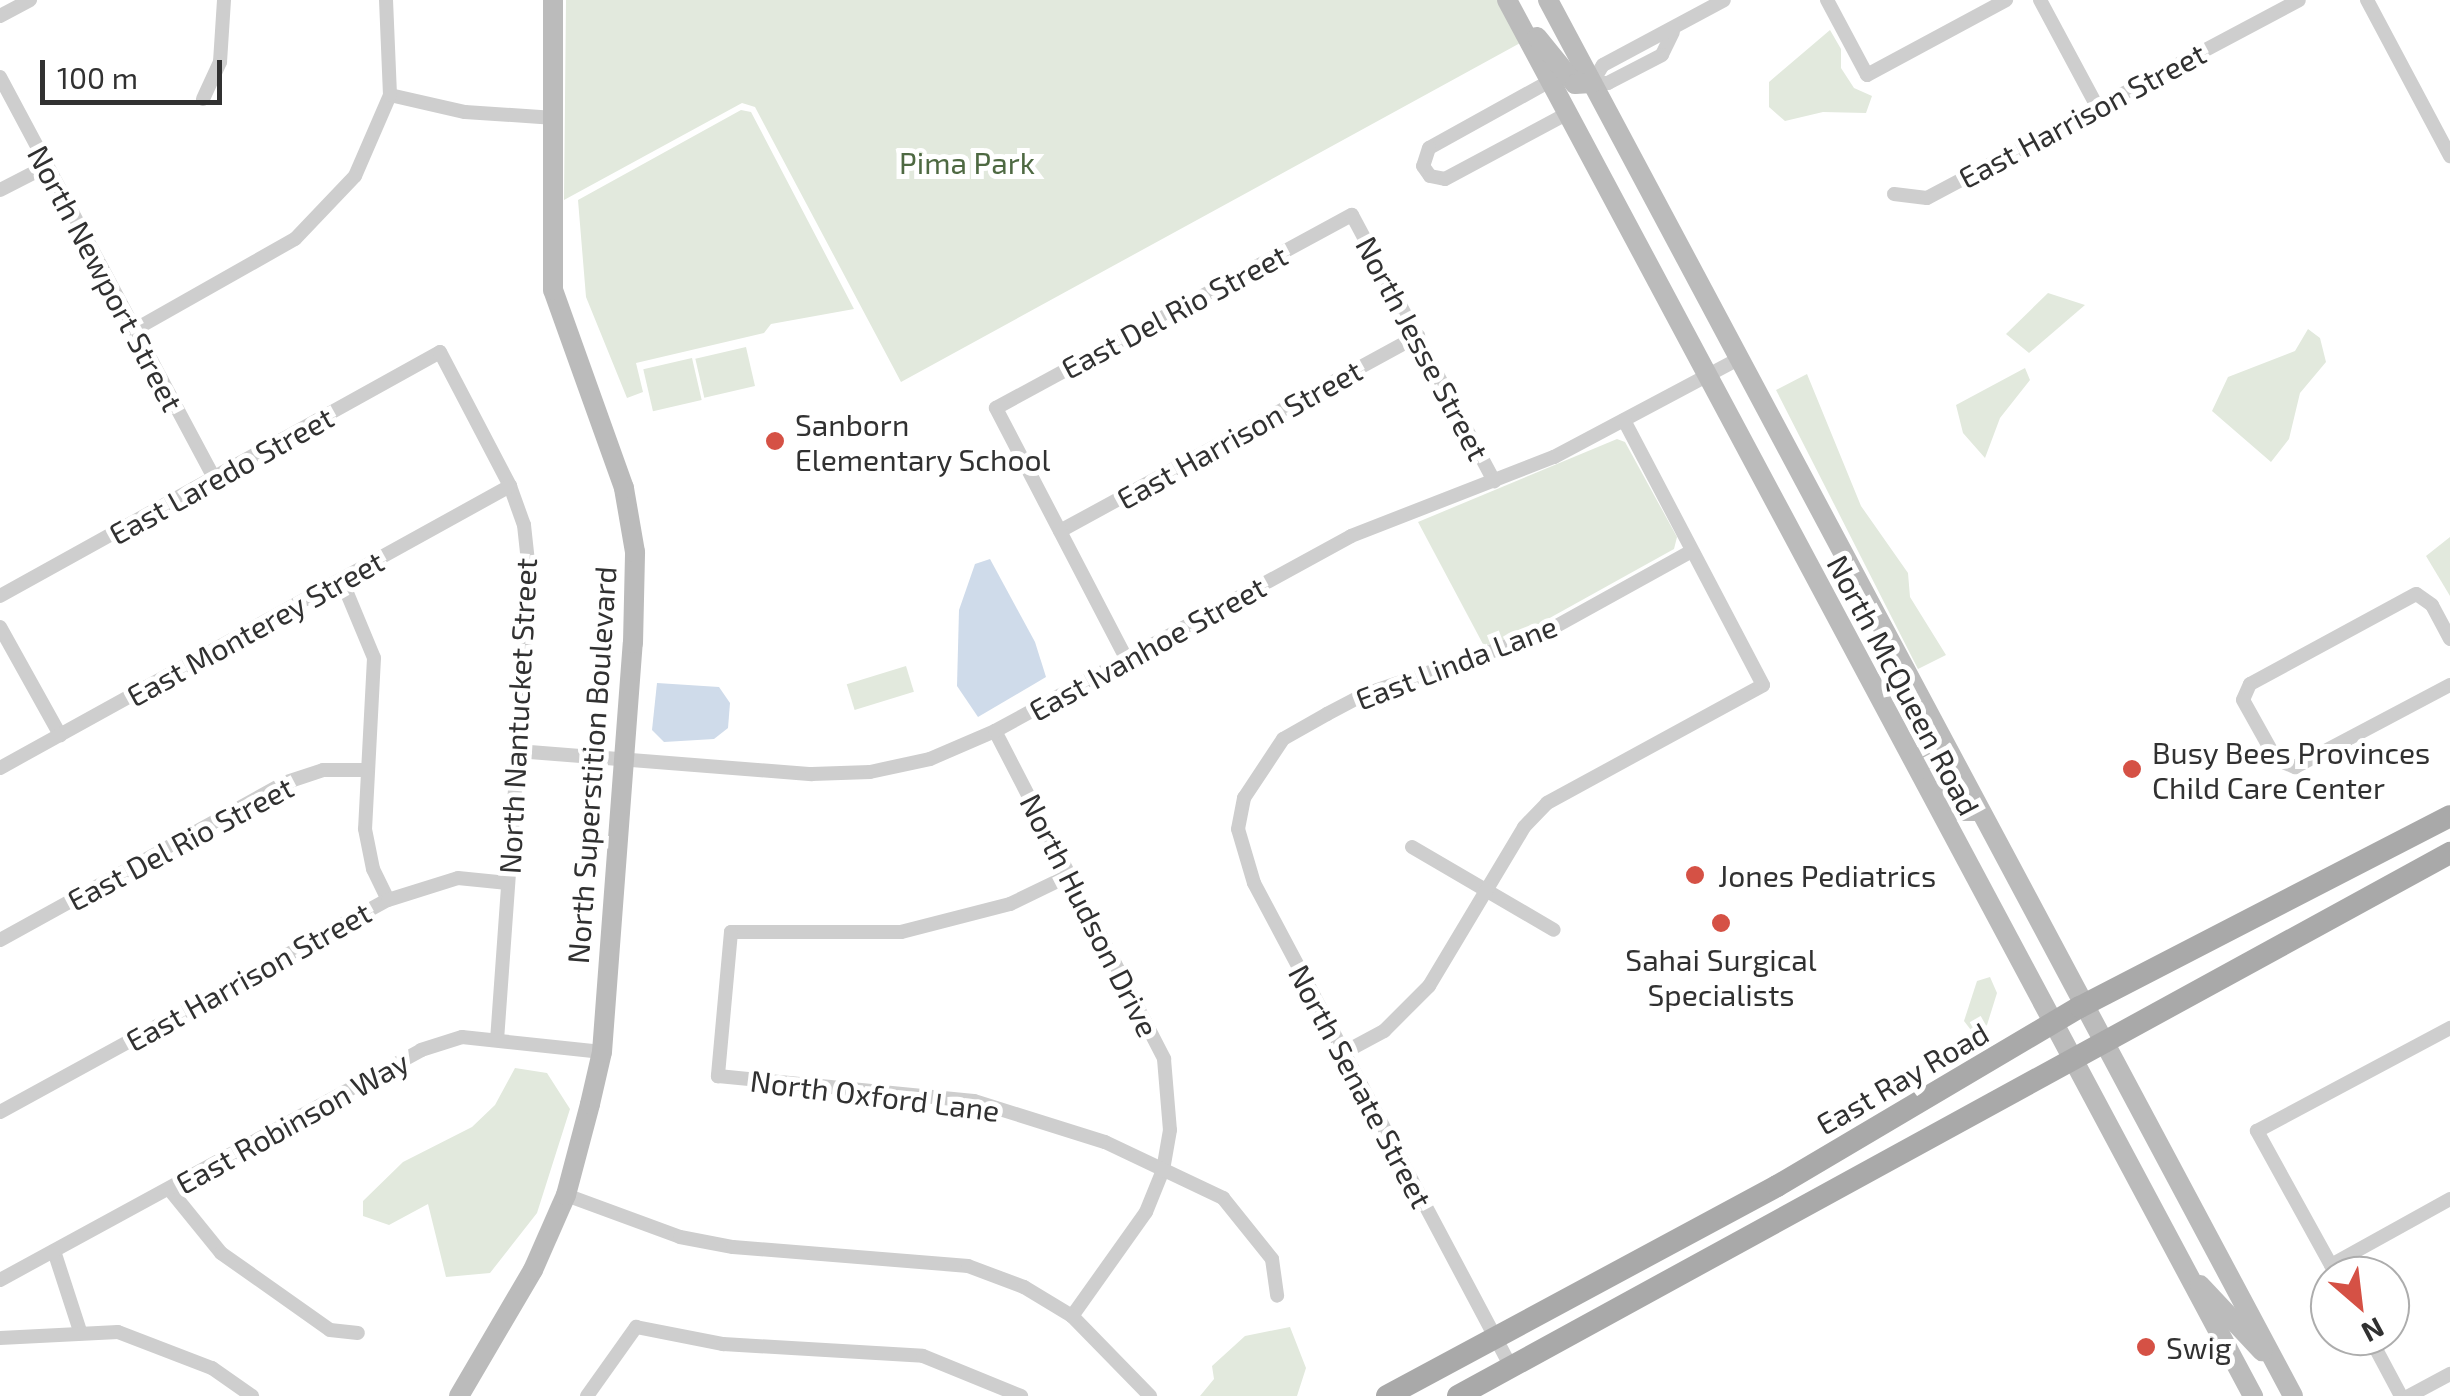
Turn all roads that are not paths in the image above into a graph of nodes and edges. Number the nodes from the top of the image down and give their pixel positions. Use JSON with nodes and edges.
{"nodes":[{"id":1,"x":30,"y":0,"type":"edge"},
{"id":2,"x":224,"y":0,"type":"edge"},
{"id":3,"x":386,"y":0,"type":"edge"},
{"id":4,"x":553,"y":0,"type":"edge"},
{"id":5,"x":1507,"y":0,"type":"edge"},
{"id":6,"x":1548,"y":0,"type":"edge"},
{"id":7,"x":1724,"y":0,"type":"edge"},
{"id":8,"x":1827,"y":0,"type":"edge"},
{"id":9,"x":2006,"y":0,"type":"edge"},
{"id":10,"x":2040,"y":0,"type":"edge"},
{"id":11,"x":2276,"y":0,"type":"edge"},
{"id":12,"x":2299,"y":0,"type":"edge"},
{"id":13,"x":2367,"y":0,"type":"edge"},
{"id":14,"x":0,"y":16,"type":"edge"},
{"id":15,"x":2266,"y":16,"type":"junction"},
{"id":16,"x":1526,"y":36,"type":"junction"},
{"id":17,"x":0,"y":77,"type":"edge"},
{"id":18,"x":1550,"y":81,"type":"junction"},
{"id":19,"x":1592,"y":83,"type":"junction"},
{"id":20,"x":390,"y":96,"type":"junction"},
{"id":21,"x":203,"y":99,"type":"dead end"},
{"id":22,"x":2098,"y":108,"type":"junction"},
{"id":23,"x":1568,"y":113,"type":"junction"},
{"id":24,"x":554,"y":118,"type":"junction"},
{"id":25,"x":2450,"y":156,"type":"edge"},
{"id":26,"x":46,"y":166,"type":"junction"},
{"id":27,"x":0,"y":190,"type":"edge"},
{"id":28,"x":1894,"y":194,"type":"dead end"},
{"id":29,"x":1352,"y":215,"type":"joint"},
{"id":30,"x":134,"y":330,"type":"junction"},
{"id":31,"x":1418,"y":336,"type":"junction"},
{"id":32,"x":440,"y":352,"type":"joint"},
{"id":33,"x":1738,"y":358,"type":"junction"},
{"id":34,"x":1708,"y":375,"type":"junction"},
{"id":35,"x":1624,"y":420,"type":"junction"},
{"id":36,"x":215,"y":479,"type":"junction"},
{"id":37,"x":1494,"y":481,"type":"junction"},
{"id":38,"x":510,"y":486,"type":"junction"},
{"id":39,"x":1060,"y":532,"type":"junction"},
{"id":40,"x":1692,"y":552,"type":"junction"},
{"id":41,"x":342,"y":581,"type":"junction"},
{"id":42,"x":0,"y":596,"type":"edge"},
{"id":43,"x":0,"y":626,"type":"edge"},
{"id":44,"x":2450,"y":638,"type":"edge"},
{"id":45,"x":1126,"y":658,"type":"junction"},
{"id":46,"x":2450,"y":685,"type":"edge"},
{"id":47,"x":1889,"y":722,"type":"junction"},
{"id":48,"x":994,"y":731,"type":"junction"},
{"id":49,"x":60,"y":735,"type":"junction"},
{"id":50,"x":517,"y":751,"type":"junction"},
{"id":51,"x":624,"y":759,"type":"junction"},
{"id":52,"x":0,"y":768,"type":"edge"},
{"id":53,"x":367,"y":770,"type":"junction"},
{"id":54,"x":1244,"y":798,"type":"joint"},
{"id":55,"x":1977,"y":811,"type":"junction"},
{"id":56,"x":2450,"y":816,"type":"edge"},
{"id":57,"x":1412,"y":847,"type":"dead end"},
{"id":58,"x":2450,"y":853,"type":"edge"},
{"id":59,"x":1068,"y":876,"type":"junction"},
{"id":60,"x":508,"y":883,"type":"junction"},
{"id":61,"x":1484,"y":889,"type":"junction"},
{"id":62,"x":388,"y":900,"type":"junction"},
{"id":63,"x":1554,"y":930,"type":"dead end"},
{"id":64,"x":0,"y":940,"type":"edge"},
{"id":65,"x":2080,"y":1007,"type":"junction"},
{"id":66,"x":2049,"y":1024,"type":"junction"},
{"id":67,"x":2450,"y":1028,"type":"edge"},
{"id":68,"x":497,"y":1040,"type":"junction"},
{"id":69,"x":2099,"y":1041,"type":"junction"},
{"id":70,"x":602,"y":1052,"type":"junction"},
{"id":71,"x":1343,"y":1053,"type":"junction"},
{"id":72,"x":2068,"y":1058,"type":"junction"},
{"id":73,"x":0,"y":1112,"type":"edge"},
{"id":74,"x":1873,"y":1130,"type":"junction"},
{"id":75,"x":1164,"y":1170,"type":"junction"},
{"id":76,"x":170,"y":1190,"type":"junction"},
{"id":77,"x":566,"y":1195,"type":"junction"},
{"id":78,"x":2450,"y":1199,"type":"edge"},
{"id":79,"x":1764,"y":1231,"type":"junction"},
{"id":80,"x":54,"y":1251,"type":"junction"},
{"id":81,"x":2326,"y":1256,"type":"edge"},
{"id":82,"x":2357,"y":1256,"type":"edge"},
{"id":83,"x":0,"y":1280,"type":"edge"},
{"id":84,"x":2191,"y":1284,"type":"junction"},
{"id":85,"x":1277,"y":1296,"type":"dead end"},
{"id":86,"x":1072,"y":1316,"type":"junction"},
{"id":87,"x":80,"y":1331,"type":"junction"},
{"id":88,"x":358,"y":1333,"type":"dead end"},
{"id":89,"x":0,"y":1338,"type":"edge"},
{"id":90,"x":1497,"y":1340,"type":"junction"},
{"id":91,"x":2380,"y":1356,"type":"edge"},
{"id":92,"x":2274,"y":1362,"type":"junction"},
{"id":93,"x":1512,"y":1367,"type":"junction"},
{"id":94,"x":2450,"y":1374,"type":"edge"},
{"id":95,"x":252,"y":1396,"type":"edge"},
{"id":96,"x":458,"y":1396,"type":"edge"},
{"id":97,"x":587,"y":1396,"type":"edge"},
{"id":98,"x":1022,"y":1396,"type":"edge"},
{"id":99,"x":1150,"y":1396,"type":"edge"},
{"id":100,"x":1387,"y":1396,"type":"edge"},
{"id":101,"x":1458,"y":1396,"type":"edge"},
{"id":102,"x":2253,"y":1396,"type":"edge"},
{"id":103,"x":2293,"y":1396,"type":"edge"},
{"id":104,"x":2401,"y":1396,"type":"edge"},
{"id":105,"x":2409,"y":1396,"type":"edge"}],
"edges":[{"from":1,"to":14,"type":"street"},
{"from":2,"to":21,"type":"street"},
{"from":3,"to":20,"type":"street"},
{"from":4,"to":24,"type":"main road","name":"North Superstition Boulevard"},
{"from":5,"to":16,"type":"main road","name":"North McQueen Road"},
{"from":6,"to":19,"type":"main road","name":"North McQueen Road"},
{"from":7,"to":19,"type":"street"},
{"from":8,"to":9,"type":"street"},
{"from":10,"to":22,"type":"street"},
{"from":11,"to":15,"type":"street","name":"East Harrison Street"},
{"from":12,"to":15,"type":"street","name":"East Harrison Street"},
{"from":13,"to":25,"type":"street"},
{"from":15,"to":22,"type":"street","name":"East Harrison Street"},
{"from":16,"to":18,"type":"main road","name":"North McQueen Road"},
{"from":16,"to":19,"type":"main road"},
{"from":17,"to":26,"type":"street","name":"North Newport Street"},
{"from":18,"to":23,"type":"main road","name":"North McQueen Road"},
{"from":18,"to":23,"type":"street"},
{"from":19,"to":33,"type":"main road","name":"North McQueen Road"},
{"from":20,"to":24,"type":"street"},
{"from":20,"to":30,"type":"street"},
{"from":22,"to":28,"type":"street","name":"East Harrison Street"},
{"from":23,"to":34,"type":"main road","name":"North McQueen Road"},
{"from":24,"to":51,"type":"main road","name":"North Superstition Boulevard"},
{"from":26,"to":27,"type":"street"},
{"from":26,"to":30,"type":"street","name":"North Newport Street"},
{"from":29,"to":31,"type":"street","name":"North Jesse Street"},
{"from":29,"to":39,"type":"street","name":"East Del Rio Street"},
{"from":30,"to":36,"type":"street","name":"North Newport Street"},
{"from":31,"to":37,"type":"street","name":"North Jesse Street"},
{"from":31,"to":39,"type":"street","name":"East Harrison Street"},
{"from":32,"to":36,"type":"street","name":"East Laredo Street"},
{"from":32,"to":38,"type":"street","name":"North Nantucket Street"},
{"from":33,"to":34,"type":"street","name":"East Ivanhoe Street"},
{"from":33,"to":55,"type":"main road","name":"North McQueen Road"},
{"from":34,"to":35,"type":"street","name":"East Ivanhoe Street"},
{"from":34,"to":47,"type":"main road","name":"North McQueen Road"},
{"from":35,"to":37,"type":"street","name":"East Ivanhoe Street"},
{"from":35,"to":40,"type":"street"},
{"from":36,"to":42,"type":"street","name":"East Laredo Street"},
{"from":37,"to":45,"type":"street","name":"East Ivanhoe Street"},
{"from":38,"to":41,"type":"street","name":"East Monterey Street"},
{"from":38,"to":50,"type":"street","name":"North Nantucket Street"},
{"from":39,"to":45,"type":"street"},
{"from":40,"to":54,"type":"street","name":"East Linda Lane"},
{"from":40,"to":61,"type":"street"},
{"from":41,"to":49,"type":"street","name":"East Monterey Street"},
{"from":41,"to":53,"type":"street"},
{"from":43,"to":49,"type":"street"},
{"from":44,"to":46,"type":"street"},
{"from":45,"to":48,"type":"street","name":"East Ivanhoe Street"},
{"from":47,"to":55,"type":"main road"},
{"from":47,"to":66,"type":"main road","name":"North McQueen Road"},
{"from":48,"to":51,"type":"street","name":"East Ivanhoe Street"},
{"from":48,"to":59,"type":"street","name":"North Hudson Drive"},
{"from":49,"to":52,"type":"street","name":"East Monterey Street"},
{"from":50,"to":51,"type":"street","name":"East Ivanhoe Street"},
{"from":50,"to":60,"type":"street","name":"North Nantucket Street"},
{"from":51,"to":70,"type":"main road","name":"North Superstition Boulevard"},
{"from":53,"to":62,"type":"street"},
{"from":53,"to":64,"type":"street","name":"East Del Rio Street"},
{"from":54,"to":71,"type":"street","name":"North Senate Street"},
{"from":55,"to":65,"type":"main road","name":"North McQueen Road"},
{"from":56,"to":65,"type":"main road","name":"East Ray Road"},
{"from":57,"to":61,"type":"street"},
{"from":58,"to":69,"type":"main road"},
{"from":59,"to":75,"type":"street","name":"North Hudson Drive"},
{"from":59,"to":75,"type":"street","name":"North Oxford Lane"},
{"from":60,"to":62,"type":"street","name":"East Harrison Street"},
{"from":60,"to":68,"type":"street","name":"North Nantucket Street"},
{"from":61,"to":63,"type":"street"},
{"from":61,"to":71,"type":"street"},
{"from":62,"to":73,"type":"street","name":"East Harrison Street"},
{"from":65,"to":66,"type":"main road","name":"East Ray Road"},
{"from":65,"to":69,"type":"main road","name":"North McQueen Road"},
{"from":66,"to":72,"type":"main road","name":"North McQueen Road"},
{"from":66,"to":74,"type":"main road","name":"East Ray Road"},
{"from":67,"to":81,"type":"street"},
{"from":68,"to":70,"type":"street","name":"East Robinson Way"},
{"from":68,"to":76,"type":"street","name":"East Robinson Way"},
{"from":69,"to":72,"type":"main road"},
{"from":69,"to":92,"type":"main road","name":"North McQueen Road"},
{"from":70,"to":77,"type":"main road","name":"North Superstition Boulevard"},
{"from":71,"to":90,"type":"street","name":"North Senate Street"},
{"from":72,"to":79,"type":"main road"},
{"from":72,"to":84,"type":"main road","name":"North McQueen Road"},
{"from":74,"to":79,"type":"main road"},
{"from":74,"to":90,"type":"main road","name":"East Ray Road"},
{"from":75,"to":85,"type":"street","name":"North Oxford Lane"},
{"from":75,"to":86,"type":"street","name":"North Hudson Drive"},
{"from":76,"to":80,"type":"street","name":"East Robinson Way"},
{"from":76,"to":88,"type":"street"},
{"from":77,"to":86,"type":"street"},
{"from":77,"to":96,"type":"main road","name":"North Superstition Boulevard"},
{"from":78,"to":82,"type":"street"},
{"from":79,"to":93,"type":"main road"},
{"from":80,"to":83,"type":"street","name":"East Robinson Way"},
{"from":80,"to":87,"type":"street"},
{"from":84,"to":92,"type":"main road"},
{"from":84,"to":102,"type":"main road","name":"North McQueen Road"},
{"from":86,"to":99,"type":"street"},
{"from":87,"to":89,"type":"street"},
{"from":87,"to":95,"type":"street"},
{"from":90,"to":93,"type":"street","name":"North Senate Street"},
{"from":90,"to":100,"type":"main road","name":"East Ray Road"},
{"from":91,"to":104,"type":"street"},
{"from":92,"to":103,"type":"main road","name":"North McQueen Road"},
{"from":93,"to":101,"type":"main road"},
{"from":94,"to":105,"type":"street"},
{"from":97,"to":98,"type":"street"}]}
